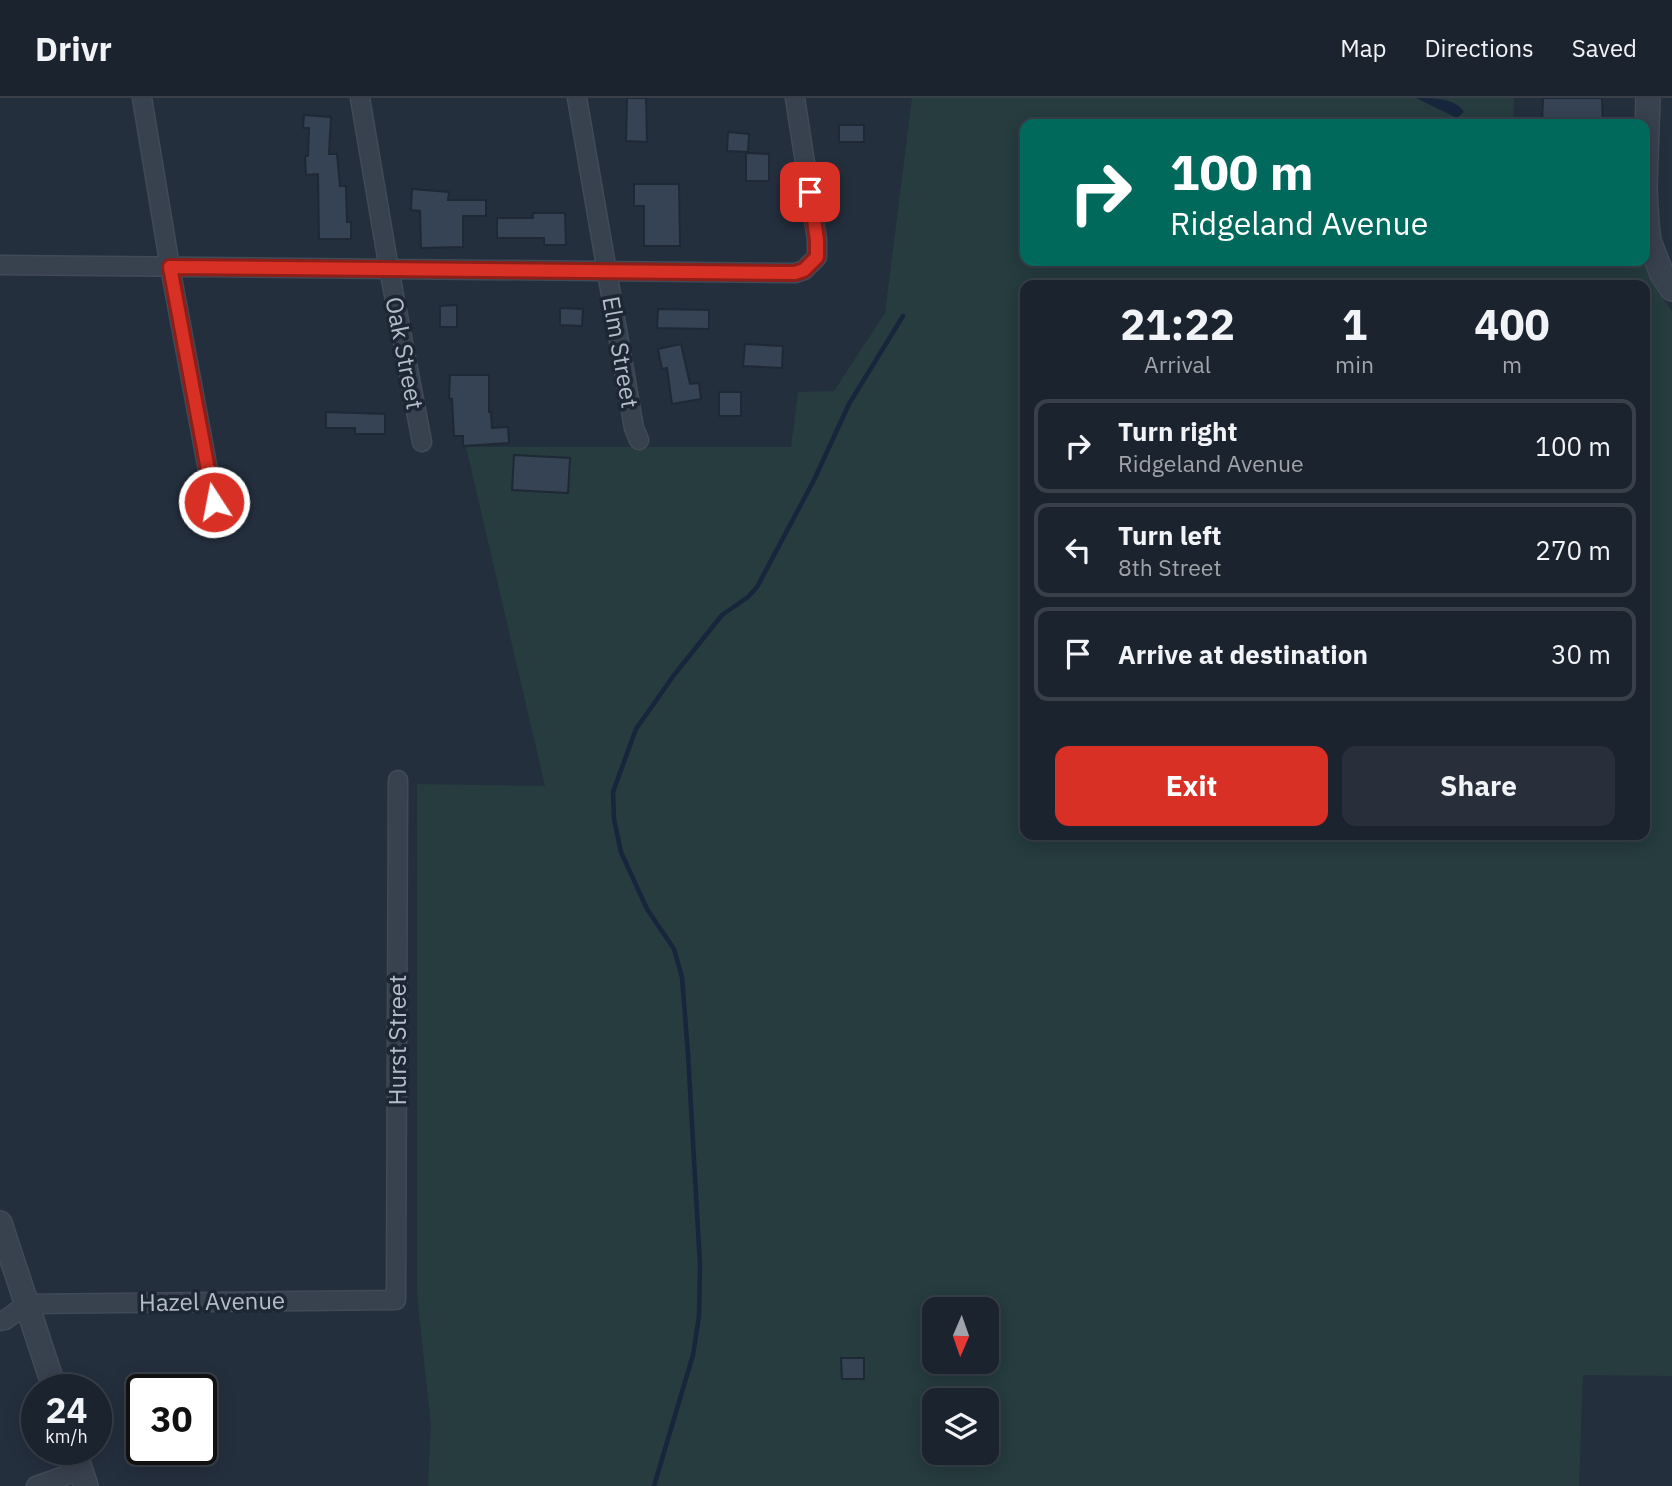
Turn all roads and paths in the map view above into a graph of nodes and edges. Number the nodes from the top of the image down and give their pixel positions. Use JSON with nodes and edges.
{"nodes":[{"id":1,"x":142,"y":98,"type":"edge"},
{"id":2,"x":360,"y":98,"type":"edge"},
{"id":3,"x":577,"y":98,"type":"edge"},
{"id":4,"x":795,"y":98,"type":"edge"},
{"id":5,"x":1648,"y":98,"type":"edge"},
{"id":6,"x":1647,"y":119,"type":"edge"},
{"id":7,"x":1650,"y":243,"type":"edge"},
{"id":8,"x":0,"y":265,"type":"edge"},
{"id":9,"x":170,"y":267,"type":"junction"},
{"id":10,"x":389,"y":269,"type":"junction"},
{"id":11,"x":607,"y":272,"type":"junction"},
{"id":12,"x":1672,"y":289,"type":"edge"},
{"id":13,"x":639,"y":440,"type":"dead end"},
{"id":14,"x":422,"y":442,"type":"dead end"},
{"id":15,"x":214,"y":502,"type":"dead end"},
{"id":16,"x":398,"y":780,"type":"dead end"},
{"id":17,"x":0,"y":1223,"type":"edge"},
{"id":18,"x":396,"y":1300,"type":"joint"},
{"id":19,"x":27,"y":1304,"type":"junction"},
{"id":20,"x":0,"y":1321,"type":"edge"},
{"id":21,"x":50,"y":1374,"type":"edge"},
{"id":22,"x":80,"y":1468,"type":"edge"},
{"id":23,"x":36,"y":1486,"type":"edge"}],
"edges":[{"from":1,"to":9,"type":"street"},
{"from":2,"to":10,"type":"street","name":"Oak Street"},
{"from":3,"to":11,"type":"street","name":"Elm Street"},
{"from":4,"to":11,"type":"street"},
{"from":5,"to":6,"type":"street"},
{"from":7,"to":12,"type":"street"},
{"from":8,"to":9,"type":"street"},
{"from":9,"to":10,"type":"street"},
{"from":9,"to":15,"type":"street"},
{"from":10,"to":11,"type":"street"},
{"from":10,"to":14,"type":"street","name":"Oak Street"},
{"from":11,"to":13,"type":"street","name":"Elm Street"},
{"from":16,"to":18,"type":"street","name":"Hurst Street"},
{"from":17,"to":19,"type":"street"},
{"from":18,"to":19,"type":"street","name":"Hazel Avenue"},
{"from":19,"to":20,"type":"street"},
{"from":19,"to":21,"type":"street"},
{"from":22,"to":23,"type":"street"}]}
